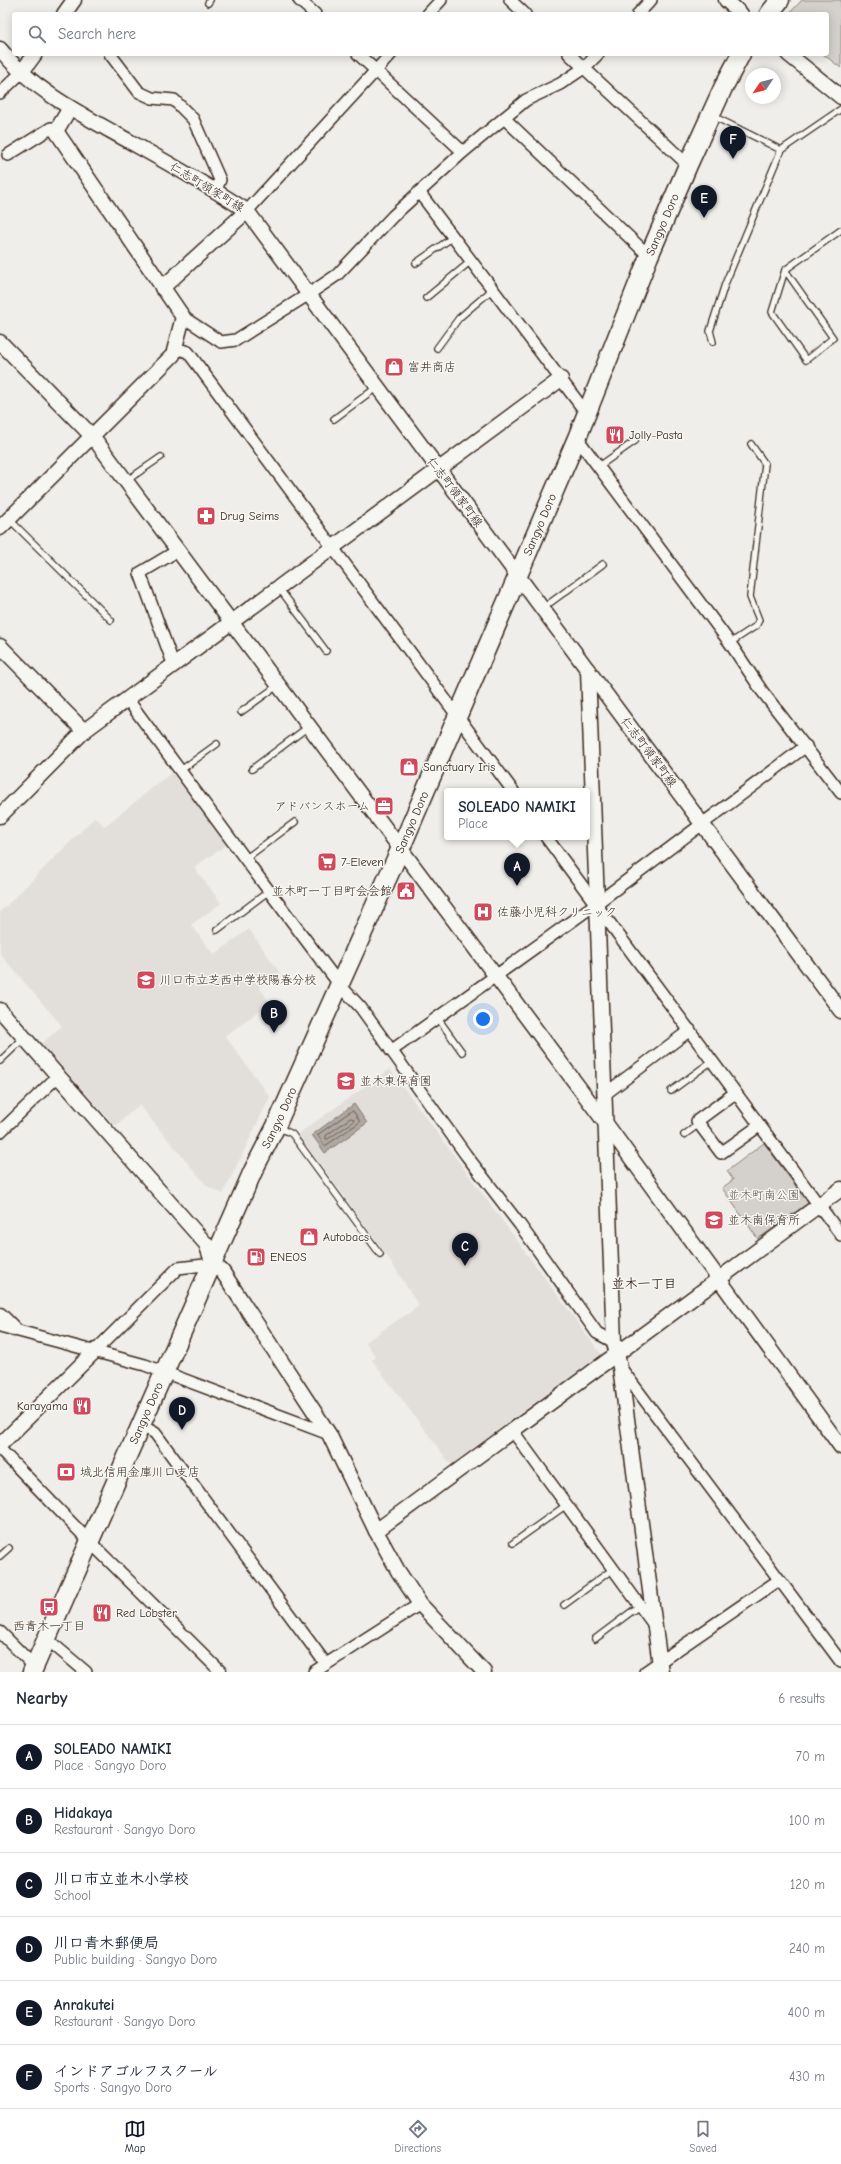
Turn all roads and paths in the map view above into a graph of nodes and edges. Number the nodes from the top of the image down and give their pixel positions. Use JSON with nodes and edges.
{"nodes":[{"id":1,"x":74,"y":0,"type":"edge"},
{"id":2,"x":299,"y":0,"type":"edge"},
{"id":3,"x":441,"y":0,"type":"edge"},
{"id":4,"x":510,"y":0,"type":"edge"},
{"id":5,"x":652,"y":0,"type":"edge"},
{"id":6,"x":726,"y":0,"type":"edge"},
{"id":7,"x":780,"y":0,"type":"edge"},
{"id":8,"x":67,"y":12,"type":"edge"},
{"id":9,"x":313,"y":12,"type":"edge"},
{"id":10,"x":430,"y":12,"type":"edge"},
{"id":11,"x":523,"y":12,"type":"edge"},
{"id":12,"x":640,"y":12,"type":"edge"},
{"id":13,"x":739,"y":12,"type":"edge"},
{"id":14,"x":771,"y":12,"type":"edge"},
{"id":15,"x":0,"y":49,"type":"edge"},
{"id":16,"x":34,"y":56,"type":"edge"},
{"id":17,"x":112,"y":56,"type":"edge"},
{"id":18,"x":360,"y":56,"type":"edge"},
{"id":19,"x":389,"y":56,"type":"edge"},
{"id":20,"x":571,"y":56,"type":"edge"},
{"id":21,"x":596,"y":56,"type":"edge"},
{"id":22,"x":740,"y":56,"type":"edge"},
{"id":23,"x":790,"y":56,"type":"edge"},
{"id":24,"x":584,"y":68,"type":"junction"},
{"id":25,"x":376,"y":70,"type":"junction"},
{"id":26,"x":21,"y":73,"type":"junction"},
{"id":27,"x":0,"y":93,"type":"edge"},
{"id":28,"x":841,"y":97,"type":"edge"},
{"id":29,"x":70,"y":108,"type":"junction"},
{"id":30,"x":841,"y":110,"type":"edge"},
{"id":31,"x":711,"y":115,"type":"junction"},
{"id":32,"x":504,"y":118,"type":"junction"},
{"id":33,"x":56,"y":131,"type":"junction"},
{"id":34,"x":781,"y":150,"type":"junction"},
{"id":35,"x":463,"y":152,"type":"junction"},
{"id":36,"x":8,"y":156,"type":"dead end"},
{"id":37,"x":688,"y":165,"type":"junction"},
{"id":38,"x":216,"y":190,"type":"junction"},
{"id":39,"x":419,"y":192,"type":"junction"},
{"id":40,"x":247,"y":211,"type":"junction"},
{"id":41,"x":841,"y":230,"type":"edge"},
{"id":42,"x":453,"y":237,"type":"junction"},
{"id":43,"x":649,"y":256,"type":"junction"},
{"id":44,"x":471,"y":261,"type":"junction"},
{"id":45,"x":416,"y":262,"type":"dead end"},
{"id":46,"x":785,"y":270,"type":"junction"},
{"id":47,"x":162,"y":288,"type":"junction"},
{"id":48,"x":492,"y":289,"type":"junction"},
{"id":49,"x":309,"y":294,"type":"junction"},
{"id":50,"x":426,"y":298,"type":"dead end"},
{"id":51,"x":183,"y":317,"type":"junction"},
{"id":52,"x":713,"y":342,"type":"dead end"},
{"id":53,"x":2,"y":348,"type":"edge"},
{"id":54,"x":175,"y":348,"type":"junction"},
{"id":55,"x":437,"y":348,"type":"dead end"},
{"id":56,"x":561,"y":380,"type":"junction"},
{"id":57,"x":377,"y":388,"type":"junction"},
{"id":58,"x":587,"y":414,"type":"junction"},
{"id":59,"x":334,"y":419,"type":"dead end"},
{"id":60,"x":93,"y":437,"type":"junction"},
{"id":61,"x":577,"y":438,"type":"junction"},
{"id":62,"x":635,"y":441,"type":"dead end"},
{"id":63,"x":751,"y":444,"type":"dead end"},
{"id":64,"x":161,"y":457,"type":"dead end"},
{"id":65,"x":598,"y":467,"type":"junction"},
{"id":66,"x":438,"y":470,"type":"junction"},
{"id":67,"x":126,"y":481,"type":"junction"},
{"id":68,"x":4,"y":524,"type":"edge"},
{"id":69,"x":334,"y":547,"type":"junction"},
{"id":70,"x":177,"y":551,"type":"junction"},
{"id":71,"x":603,"y":564,"type":"dead end"},
{"id":72,"x":518,"y":577,"type":"junction"},
{"id":73,"x":279,"y":588,"type":"junction"},
{"id":74,"x":542,"y":609,"type":"junction"},
{"id":75,"x":111,"y":620,"type":"dead end"},
{"id":76,"x":231,"y":624,"type":"junction"},
{"id":77,"x":730,"y":643,"type":"junction"},
{"id":78,"x":0,"y":646,"type":"edge"},
{"id":79,"x":326,"y":651,"type":"dead end"},
{"id":80,"x":174,"y":666,"type":"junction"},
{"id":81,"x":588,"y":670,"type":"junction"},
{"id":82,"x":277,"y":686,"type":"junction"},
{"id":83,"x":128,"y":700,"type":"junction"},
{"id":84,"x":241,"y":712,"type":"dead end"},
{"id":85,"x":458,"y":714,"type":"junction"},
{"id":86,"x":308,"y":727,"type":"junction"},
{"id":87,"x":84,"y":732,"type":"junction"},
{"id":88,"x":217,"y":744,"type":"dead end"},
{"id":89,"x":806,"y":746,"type":"junction"},
{"id":90,"x":252,"y":769,"type":"dead end"},
{"id":91,"x":181,"y":770,"type":"junction"},
{"id":92,"x":511,"y":788,"type":"edge"},
{"id":93,"x":841,"y":793,"type":"edge"},
{"id":94,"x":0,"y":816,"type":"edge"},
{"id":95,"x":295,"y":822,"type":"dead end"},
{"id":96,"x":702,"y":823,"type":"junction"},
{"id":97,"x":548,"y":840,"type":"edge"},
{"id":98,"x":400,"y":850,"type":"junction"},
{"id":99,"x":245,"y":859,"type":"junction"},
{"id":100,"x":269,"y":891,"type":"junction"},
{"id":101,"x":597,"y":903,"type":"junction"},
{"id":102,"x":217,"y":930,"type":"dead end"},
{"id":103,"x":494,"y":976,"type":"junction"},
{"id":104,"x":339,"y":984,"type":"junction"},
{"id":105,"x":0,"y":1010,"type":"edge"},
{"id":106,"x":841,"y":1011,"type":"edge"},
{"id":107,"x":438,"y":1017,"type":"junction"},
{"id":108,"x":690,"y":1030,"type":"junction"},
{"id":109,"x":24,"y":1038,"type":"junction"},
{"id":110,"x":391,"y":1051,"type":"junction"},
{"id":111,"x":462,"y":1052,"type":"dead end"},
{"id":112,"x":0,"y":1061,"type":"edge"},
{"id":113,"x":712,"y":1061,"type":"junction"},
{"id":114,"x":58,"y":1076,"type":"junction"},
{"id":115,"x":671,"y":1091,"type":"dead end"},
{"id":116,"x":735,"y":1092,"type":"junction"},
{"id":117,"x":605,"y":1094,"type":"junction"},
{"id":118,"x":699,"y":1124,"type":"junction"},
{"id":119,"x":607,"y":1125,"type":"junction"},
{"id":120,"x":276,"y":1126,"type":"junction"},
{"id":121,"x":760,"y":1126,"type":"junction"},
{"id":122,"x":0,"y":1132,"type":"edge"},
{"id":123,"x":684,"y":1135,"type":"dead end"},
{"id":124,"x":841,"y":1189,"type":"edge"},
{"id":125,"x":818,"y":1205,"type":"junction"},
{"id":126,"x":841,"y":1235,"type":"edge"},
{"id":127,"x":380,"y":1254,"type":"dead end"},
{"id":128,"x":213,"y":1264,"type":"junction"},
{"id":129,"x":717,"y":1279,"type":"junction"},
{"id":130,"x":0,"y":1315,"type":"edge"},
{"id":131,"x":7,"y":1328,"type":"edge"},
{"id":132,"x":615,"y":1348,"type":"junction"},
{"id":133,"x":96,"y":1350,"type":"junction"},
{"id":134,"x":620,"y":1367,"type":"junction"},
{"id":135,"x":164,"y":1371,"type":"junction"},
{"id":136,"x":140,"y":1425,"type":"junction"},
{"id":137,"x":512,"y":1430,"type":"junction"},
{"id":138,"x":328,"y":1434,"type":"junction"},
{"id":139,"x":0,"y":1445,"type":"edge"},
{"id":140,"x":841,"y":1448,"type":"edge"},
{"id":141,"x":0,"y":1449,"type":"edge"},
{"id":142,"x":565,"y":1506,"type":"junction"},
{"id":143,"x":376,"y":1531,"type":"junction"},
{"id":144,"x":89,"y":1541,"type":"junction"},
{"id":145,"x":513,"y":1543,"type":"dead end"},
{"id":146,"x":9,"y":1548,"type":"dead end"},
{"id":147,"x":0,"y":1556,"type":"edge"},
{"id":148,"x":613,"y":1569,"type":"junction"},
{"id":149,"x":779,"y":1580,"type":"junction"},
{"id":150,"x":420,"y":1604,"type":"junction"},
{"id":151,"x":564,"y":1604,"type":"dead end"},
{"id":152,"x":639,"y":1606,"type":"junction"},
{"id":153,"x":654,"y":1625,"type":"junction"},
{"id":154,"x":0,"y":1632,"type":"edge"},
{"id":155,"x":47,"y":1639,"type":"junction"},
{"id":156,"x":595,"y":1639,"type":"dead end"},
{"id":157,"x":841,"y":1662,"type":"edge"},
{"id":158,"x":326,"y":1664,"type":"junction"},
{"id":159,"x":660,"y":1667,"type":"edge"},
{"id":160,"x":34,"y":1670,"type":"edge"},
{"id":161,"x":86,"y":1672,"type":"edge"},
{"id":162,"x":221,"y":1672,"type":"edge"},
{"id":163,"x":314,"y":1672,"type":"edge"},
{"id":164,"x":484,"y":1672,"type":"edge"},
{"id":165,"x":645,"y":1672,"type":"edge"}],
"edges":[{"from":1,"to":8,"type":"street"},
{"from":2,"to":9,"type":"street"},
{"from":3,"to":10,"type":"street"},
{"from":4,"to":11,"type":"street"},
{"from":5,"to":12,"type":"street"},
{"from":6,"to":13,"type":"street"},
{"from":7,"to":14,"type":"main road"},
{"from":15,"to":26,"type":"street","name":"仁志町領家町線"},
{"from":16,"to":26,"type":"street"},
{"from":17,"to":38,"type":"street"},
{"from":18,"to":25,"type":"street"},
{"from":19,"to":25,"type":"street"},
{"from":20,"to":24,"type":"street"},
{"from":21,"to":24,"type":"street"},
{"from":22,"to":31,"type":"main road","name":"Sangyo Doro"},
{"from":23,"to":28,"type":"street"},
{"from":24,"to":32,"type":"street"},
{"from":24,"to":37,"type":"street"},
{"from":25,"to":35,"type":"street"},
{"from":25,"to":40,"type":"street"},
{"from":26,"to":27,"type":"street"},
{"from":26,"to":29,"type":"street","name":"仁志町領家町線"},
{"from":29,"to":33,"type":"street"},
{"from":29,"to":38,"type":"street","name":"仁志町領家町線"},
{"from":30,"to":34,"type":"lane"},
{"from":31,"to":34,"type":"lane"},
{"from":31,"to":37,"type":"main road","name":"Sangyo Doro"},
{"from":32,"to":35,"type":"street"},
{"from":32,"to":43,"type":"street"},
{"from":33,"to":36,"type":"street"},
{"from":33,"to":47,"type":"street"},
{"from":34,"to":52,"type":"lane"},
{"from":35,"to":39,"type":"street"},
{"from":37,"to":43,"type":"main road","name":"Sangyo Doro"},
{"from":38,"to":40,"type":"street","name":"仁志町領家町線"},
{"from":39,"to":42,"type":"street"},
{"from":39,"to":49,"type":"street"},
{"from":40,"to":47,"type":"street"},
{"from":40,"to":49,"type":"street","name":"仁志町領家町線"},
{"from":41,"to":46,"type":"lane"},
{"from":42,"to":44,"type":"street"},
{"from":42,"to":45,"type":"lane"},
{"from":43,"to":58,"type":"main road","name":"Sangyo Doro"},
{"from":44,"to":48,"type":"street"},
{"from":44,"to":50,"type":"lane"},
{"from":46,"to":46,"type":"lane"},
{"from":47,"to":51,"type":"street"},
{"from":48,"to":55,"type":"lane"},
{"from":48,"to":56,"type":"street"},
{"from":49,"to":51,"type":"street"},
{"from":49,"to":57,"type":"street","name":"仁志町領家町線"},
{"from":51,"to":54,"type":"street"},
{"from":53,"to":60,"type":"street"},
{"from":54,"to":60,"type":"street"},
{"from":54,"to":69,"type":"street"},
{"from":56,"to":58,"type":"street"},
{"from":56,"to":66,"type":"street"},
{"from":57,"to":59,"type":"lane"},
{"from":57,"to":66,"type":"street","name":"仁志町領家町線"},
{"from":58,"to":61,"type":"main road","name":"Sangyo Doro"},
{"from":60,"to":67,"type":"street"},
{"from":60,"to":68,"type":"street"},
{"from":61,"to":65,"type":"street"},
{"from":61,"to":72,"type":"main road","name":"Sangyo Doro"},
{"from":62,"to":65,"type":"lane"},
{"from":63,"to":77,"type":"lane"},
{"from":64,"to":67,"type":"lane"},
{"from":65,"to":77,"type":"street"},
{"from":66,"to":69,"type":"street"},
{"from":66,"to":72,"type":"street","name":"仁志町領家町線"},
{"from":67,"to":70,"type":"street"},
{"from":68,"to":75,"type":"lane"},
{"from":69,"to":73,"type":"street"},
{"from":69,"to":85,"type":"street"},
{"from":70,"to":76,"type":"street"},
{"from":70,"to":80,"type":"street"},
{"from":71,"to":74,"type":"lane"},
{"from":72,"to":74,"type":"street","name":"仁志町領家町線"},
{"from":72,"to":85,"type":"main road","name":"Sangyo Doro"},
{"from":73,"to":76,"type":"street"},
{"from":73,"to":79,"type":"lane"},
{"from":74,"to":81,"type":"street","name":"仁志町領家町線"},
{"from":76,"to":80,"type":"street"},
{"from":76,"to":82,"type":"street"},
{"from":77,"to":89,"type":"street"},
{"from":78,"to":87,"type":"street"},
{"from":80,"to":83,"type":"street"},
{"from":81,"to":96,"type":"street","name":"仁志町領家町線"},
{"from":81,"to":101,"type":"street"},
{"from":82,"to":84,"type":"lane"},
{"from":82,"to":86,"type":"street"},
{"from":83,"to":87,"type":"street"},
{"from":83,"to":91,"type":"street"},
{"from":85,"to":92,"type":"street"},
{"from":85,"to":98,"type":"main road","name":"Sangyo Doro"},
{"from":86,"to":90,"type":"lane"},
{"from":86,"to":98,"type":"street"},
{"from":87,"to":94,"type":"street"},
{"from":88,"to":91,"type":"lane"},
{"from":89,"to":93,"type":"street"},
{"from":89,"to":96,"type":"street"},
{"from":91,"to":99,"type":"street"},
{"from":95,"to":99,"type":"lane"},
{"from":96,"to":101,"type":"street"},
{"from":96,"to":106,"type":"street","name":"仁志町領家町線"},
{"from":97,"to":101,"type":"street"},
{"from":98,"to":103,"type":"street"},
{"from":98,"to":104,"type":"main road","name":"Sangyo Doro"},
{"from":99,"to":100,"type":"street"},
{"from":100,"to":102,"type":"lane"},
{"from":100,"to":104,"type":"street"},
{"from":101,"to":103,"type":"street"},
{"from":101,"to":108,"type":"street"},
{"from":101,"to":117,"type":"street"},
{"from":103,"to":107,"type":"street"},
{"from":103,"to":119,"type":"street"},
{"from":104,"to":110,"type":"street"},
{"from":104,"to":120,"type":"main road","name":"Sangyo Doro"},
{"from":105,"to":109,"type":"street"},
{"from":107,"to":110,"type":"street"},
{"from":107,"to":111,"type":"lane"},
{"from":108,"to":113,"type":"street"},
{"from":108,"to":117,"type":"street"},
{"from":109,"to":112,"type":"lane"},
{"from":109,"to":114,"type":"street"},
{"from":110,"to":132,"type":"street"},
{"from":113,"to":115,"type":"lane"},
{"from":113,"to":116,"type":"street"},
{"from":114,"to":122,"type":"street"},
{"from":114,"to":128,"type":"street"},
{"from":116,"to":118,"type":"street"},
{"from":116,"to":121,"type":"street"},
{"from":117,"to":119,"type":"street"},
{"from":118,"to":121,"type":"street"},
{"from":118,"to":123,"type":"lane"},
{"from":119,"to":129,"type":"street"},
{"from":119,"to":132,"type":"street"},
{"from":120,"to":127,"type":"lane"},
{"from":120,"to":128,"type":"main road","name":"Sangyo Doro"},
{"from":121,"to":125,"type":"street"},
{"from":124,"to":125,"type":"street"},
{"from":125,"to":126,"type":"street"},
{"from":125,"to":129,"type":"street"},
{"from":128,"to":133,"type":"street"},
{"from":128,"to":135,"type":"main road","name":"Sangyo Doro"},
{"from":128,"to":138,"type":"street"},
{"from":129,"to":132,"type":"street"},
{"from":129,"to":140,"type":"street"},
{"from":130,"to":131,"type":"street"},
{"from":131,"to":133,"type":"street"},
{"from":132,"to":134,"type":"street"},
{"from":132,"to":137,"type":"street"},
{"from":133,"to":135,"type":"street"},
{"from":133,"to":139,"type":"street"},
{"from":134,"to":149,"type":"street"},
{"from":134,"to":153,"type":"street"},
{"from":135,"to":136,"type":"main road","name":"Sangyo Doro"},
{"from":135,"to":138,"type":"street"},
{"from":136,"to":144,"type":"main road","name":"Sangyo Doro"},
{"from":136,"to":158,"type":"street"},
{"from":137,"to":142,"type":"street"},
{"from":137,"to":143,"type":"street"},
{"from":138,"to":143,"type":"street"},
{"from":141,"to":144,"type":"street"},
{"from":142,"to":145,"type":"lane"},
{"from":142,"to":148,"type":"street"},
{"from":143,"to":150,"type":"street"},
{"from":144,"to":155,"type":"main road","name":"Sangyo Doro"},
{"from":144,"to":162,"type":"street"},
{"from":146,"to":147,"type":"lane"},
{"from":148,"to":151,"type":"lane"},
{"from":148,"to":152,"type":"street"},
{"from":149,"to":157,"type":"street"},
{"from":149,"to":159,"type":"street"},
{"from":150,"to":158,"type":"street"},
{"from":150,"to":164,"type":"street"},
{"from":152,"to":153,"type":"street"},
{"from":152,"to":156,"type":"lane"},
{"from":153,"to":159,"type":"street"},
{"from":154,"to":160,"type":"street"},
{"from":155,"to":160,"type":"main road","name":"Sangyo Doro"},
{"from":155,"to":161,"type":"street"},
{"from":158,"to":163,"type":"street"},
{"from":159,"to":165,"type":"street"}]}
